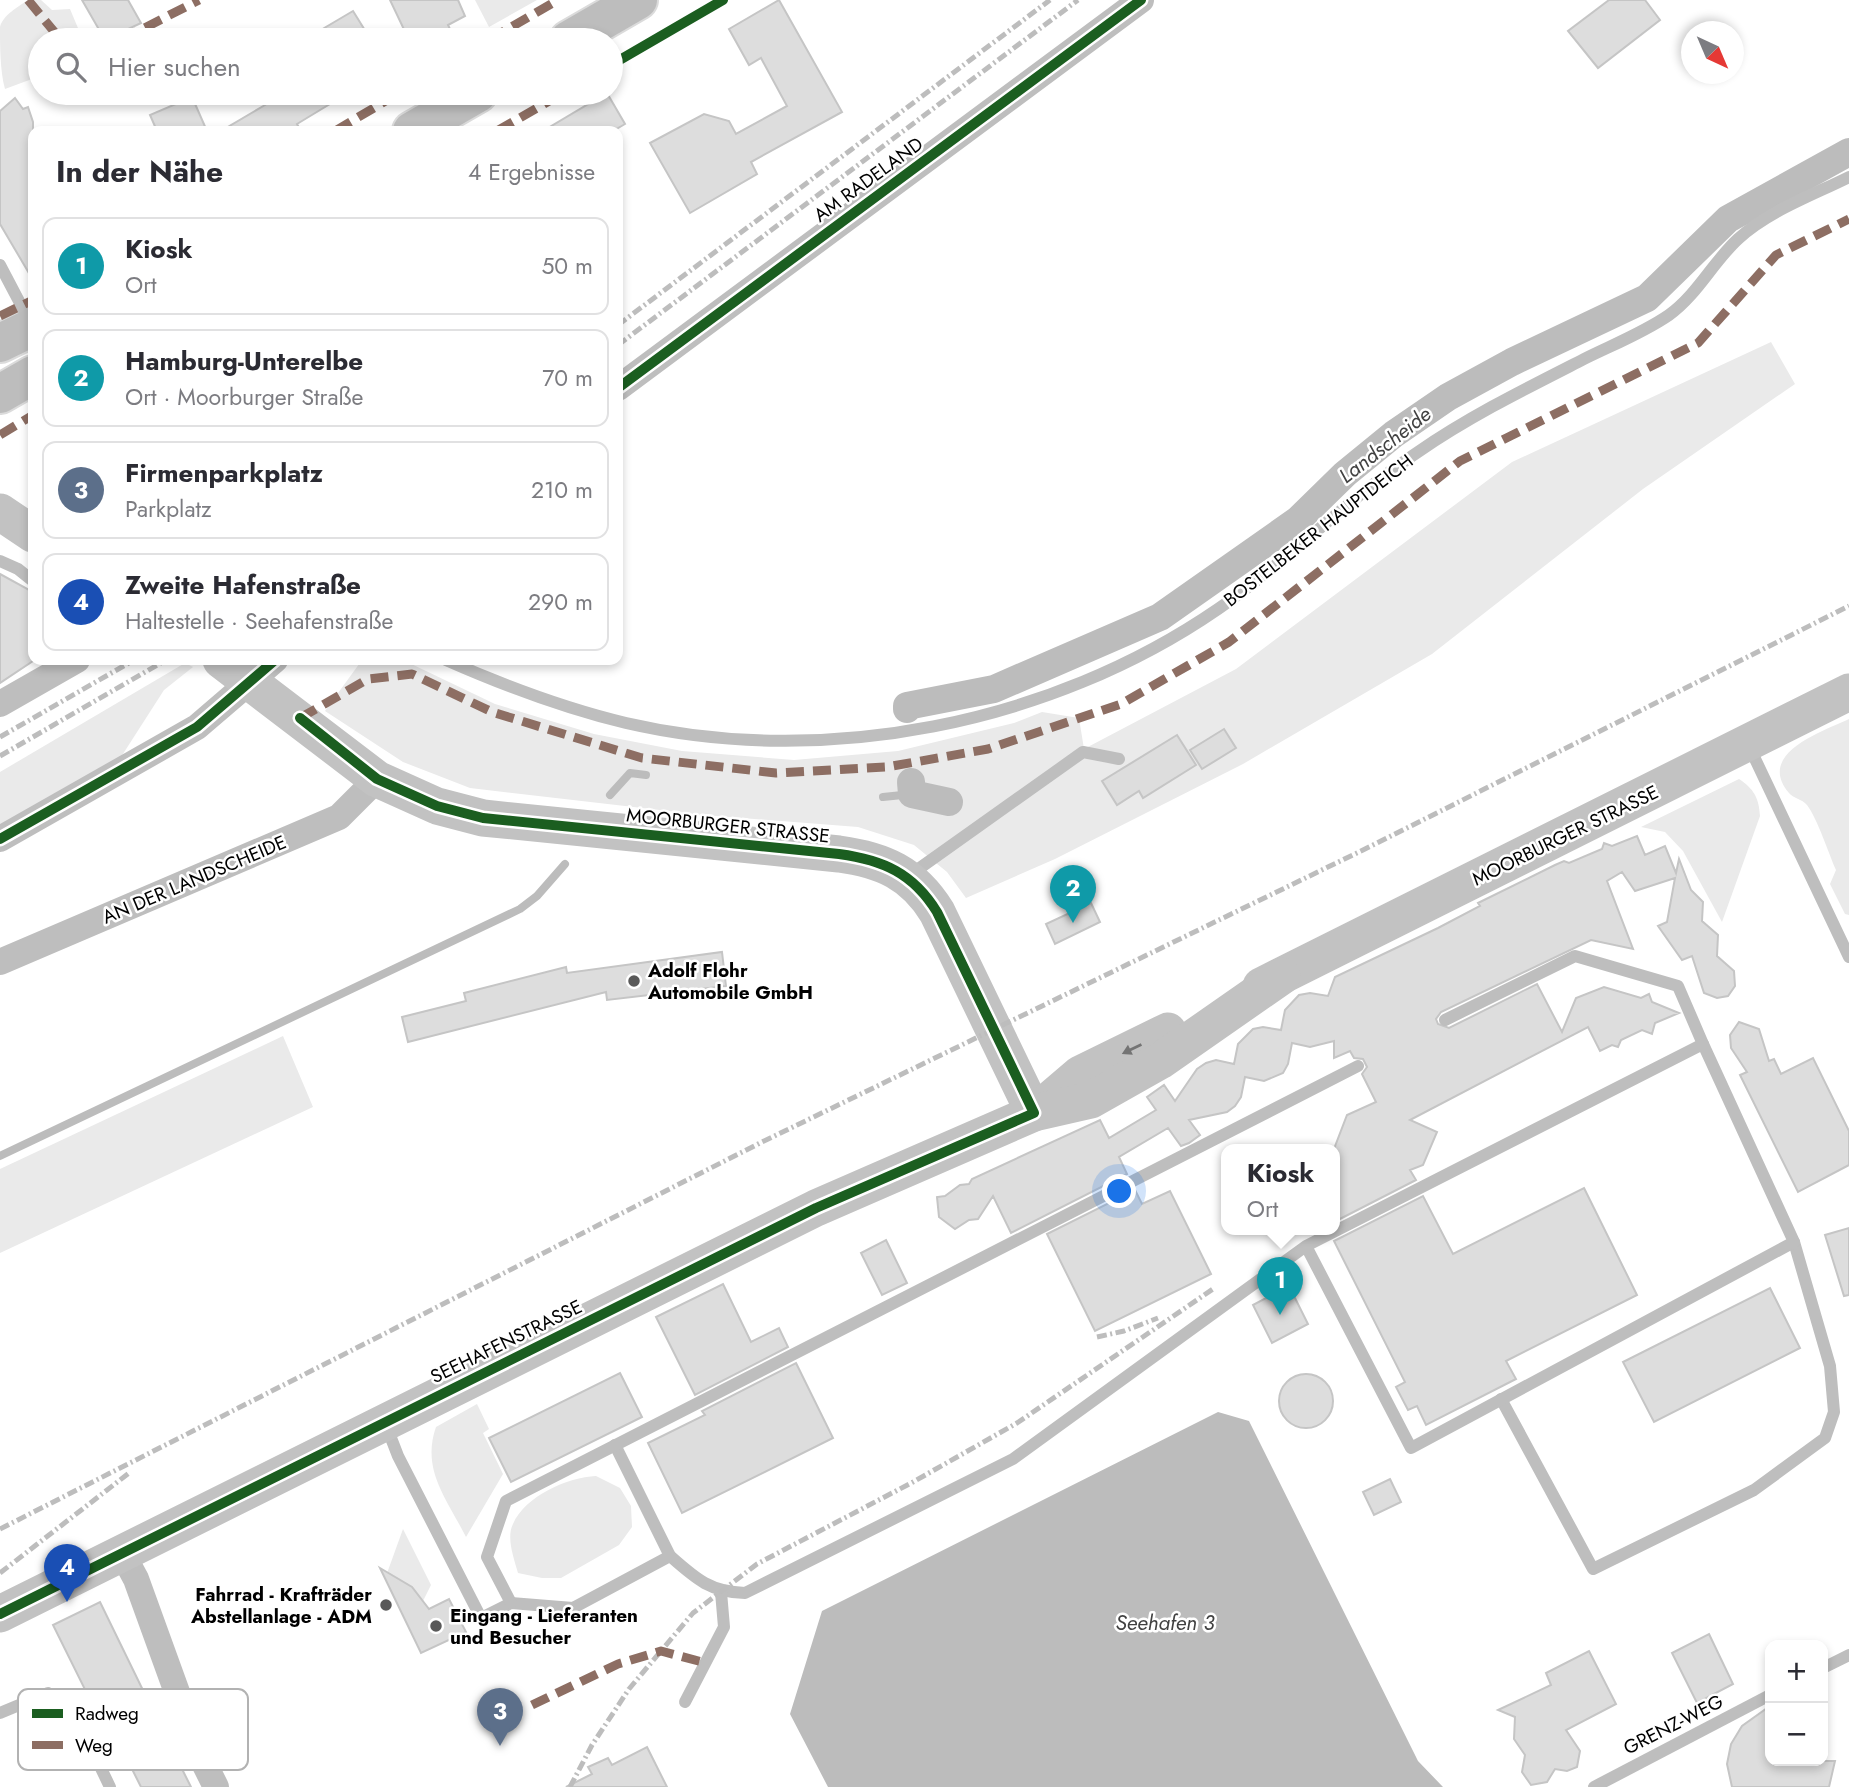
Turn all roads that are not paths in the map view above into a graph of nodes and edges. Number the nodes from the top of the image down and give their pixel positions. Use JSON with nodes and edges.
{"nodes":[{"id":1,"x":638,"y":0,"type":"edge"},
{"id":2,"x":1141,"y":0,"type":"edge"},
{"id":3,"x":590,"y":28,"type":"edge"},
{"id":4,"x":457,"y":105,"type":"edge"},
{"id":5,"x":421,"y":126,"type":"edge"},
{"id":6,"x":1849,"y":177,"type":"edge"},
{"id":7,"x":0,"y":265,"type":"edge"},
{"id":8,"x":28,"y":318,"type":"edge"},
{"id":9,"x":28,"y":329,"type":"edge"},
{"id":10,"x":0,"y":343,"type":"edge"},
{"id":11,"x":28,"y":378,"type":"edge"},
{"id":12,"x":623,"y":384,"type":"edge"},
{"id":13,"x":0,"y":394,"type":"edge"},
{"id":14,"x":0,"y":512,"type":"edge"},
{"id":15,"x":28,"y":531,"type":"edge"},
{"id":16,"x":0,"y":561,"type":"edge"},
{"id":17,"x":28,"y":577,"type":"edge"},
{"id":18,"x":66,"y":665,"type":"edge"},
{"id":19,"x":240,"y":665,"type":"edge"},
{"id":20,"x":458,"y":665,"type":"edge"},
{"id":21,"x":262,"y":671,"type":"edge"},
{"id":22,"x":1849,"y":692,"type":"edge"},
{"id":23,"x":0,"y":704,"type":"edge"},
{"id":24,"x":1748,"y":744,"type":"junction"},
{"id":25,"x":1119,"y":759,"type":"dead end"},
{"id":26,"x":377,"y":779,"type":"junction"},
{"id":27,"x":0,"y":839,"type":"edge"},
{"id":28,"x":908,"y":877,"type":"junction"},
{"id":29,"x":1849,"y":957,"type":"edge"},
{"id":30,"x":0,"y":961,"type":"edge"},
{"id":31,"x":1445,"y":1020,"type":"dead end"},
{"id":32,"x":1703,"y":1044,"type":"junction"},
{"id":33,"x":1358,"y":1066,"type":"dead end"},
{"id":34,"x":1034,"y":1113,"type":"junction"},
{"id":35,"x":1340,"y":1229,"type":"edge"},
{"id":36,"x":1328,"y":1235,"type":"edge"},
{"id":37,"x":1794,"y":1242,"type":"junction"},
{"id":38,"x":1306,"y":1246,"type":"junction"},
{"id":39,"x":1501,"y":1399,"type":"junction"},
{"id":40,"x":385,"y":1421,"type":"junction"},
{"id":41,"x":615,"y":1445,"type":"junction"},
{"id":42,"x":122,"y":1553,"type":"junction"},
{"id":43,"x":670,"y":1556,"type":"junction"},
{"id":44,"x":721,"y":1592,"type":"junction"},
{"id":45,"x":511,"y":1603,"type":"junction"},
{"id":46,"x":0,"y":1614,"type":"edge"},
{"id":47,"x":1849,"y":1655,"type":"edge"},
{"id":48,"x":1828,"y":1666,"type":"edge"},
{"id":49,"x":175,"y":1689,"type":"edge"},
{"id":50,"x":1765,"y":1699,"type":"edge"},
{"id":51,"x":685,"y":1702,"type":"dead end"},
{"id":52,"x":18,"y":1706,"type":"edge"},
{"id":53,"x":0,"y":1713,"type":"edge"},
{"id":54,"x":102,"y":1770,"type":"edge"},
{"id":55,"x":207,"y":1770,"type":"edge"},
{"id":56,"x":110,"y":1787,"type":"edge"},
{"id":57,"x":216,"y":1787,"type":"edge"},
{"id":58,"x":1594,"y":1787,"type":"edge"}],
"edges":[{"from":1,"to":3,"type":"main road"},
{"from":2,"to":12,"type":"street","name":"AM RADELAND"},
{"from":4,"to":5,"type":"main road"},
{"from":6,"to":20,"type":"lane","name":"BOSTELBEKER HAUPTDEICH"},
{"from":7,"to":8,"type":"lane"},
{"from":9,"to":10,"type":"main road"},
{"from":11,"to":13,"type":"main road"},
{"from":14,"to":15,"type":"main road"},
{"from":16,"to":17,"type":"lane"},
{"from":18,"to":23,"type":"street"},
{"from":19,"to":21,"type":"main road","name":"MOORBURGER STRASSE"},
{"from":21,"to":26,"type":"main road","name":"MOORBURGER STRASSE"},
{"from":21,"to":27,"type":"street"},
{"from":22,"to":24,"type":"main road","name":"MOORBURGER STRASSE"},
{"from":24,"to":29,"type":"lane"},
{"from":24,"to":34,"type":"main road","name":"MOORBURGER STRASSE"},
{"from":25,"to":28,"type":"lane"},
{"from":26,"to":28,"type":"main road","name":"MOORBURGER STRASSE"},
{"from":26,"to":30,"type":"street","name":"AN DER LANDSCHEIDE"},
{"from":28,"to":34,"type":"main road","name":"MOORBURGER STRASSE"},
{"from":31,"to":32,"type":"lane"},
{"from":32,"to":35,"type":"lane"},
{"from":32,"to":37,"type":"lane"},
{"from":33,"to":41,"type":"lane"},
{"from":34,"to":40,"type":"main road","name":"SEEHAFENSTRASSE"},
{"from":36,"to":38,"type":"lane"},
{"from":37,"to":39,"type":"lane"},
{"from":37,"to":39,"type":"lane"},
{"from":38,"to":39,"type":"lane"},
{"from":38,"to":44,"type":"lane"},
{"from":40,"to":42,"type":"main road","name":"SEEHAFENSTRASSE"},
{"from":40,"to":45,"type":"lane"},
{"from":41,"to":43,"type":"lane"},
{"from":41,"to":45,"type":"lane"},
{"from":42,"to":46,"type":"main road","name":"SEEHAFENSTRASSE"},
{"from":42,"to":49,"type":"street"},
{"from":43,"to":44,"type":"lane"},
{"from":43,"to":45,"type":"lane"},
{"from":44,"to":51,"type":"lane"},
{"from":47,"to":48,"type":"lane"},
{"from":50,"to":58,"type":"lane","name":"GRENZ-WEG"},
{"from":52,"to":53,"type":"lane"},
{"from":54,"to":56,"type":"lane"},
{"from":55,"to":57,"type":"street"}]}
